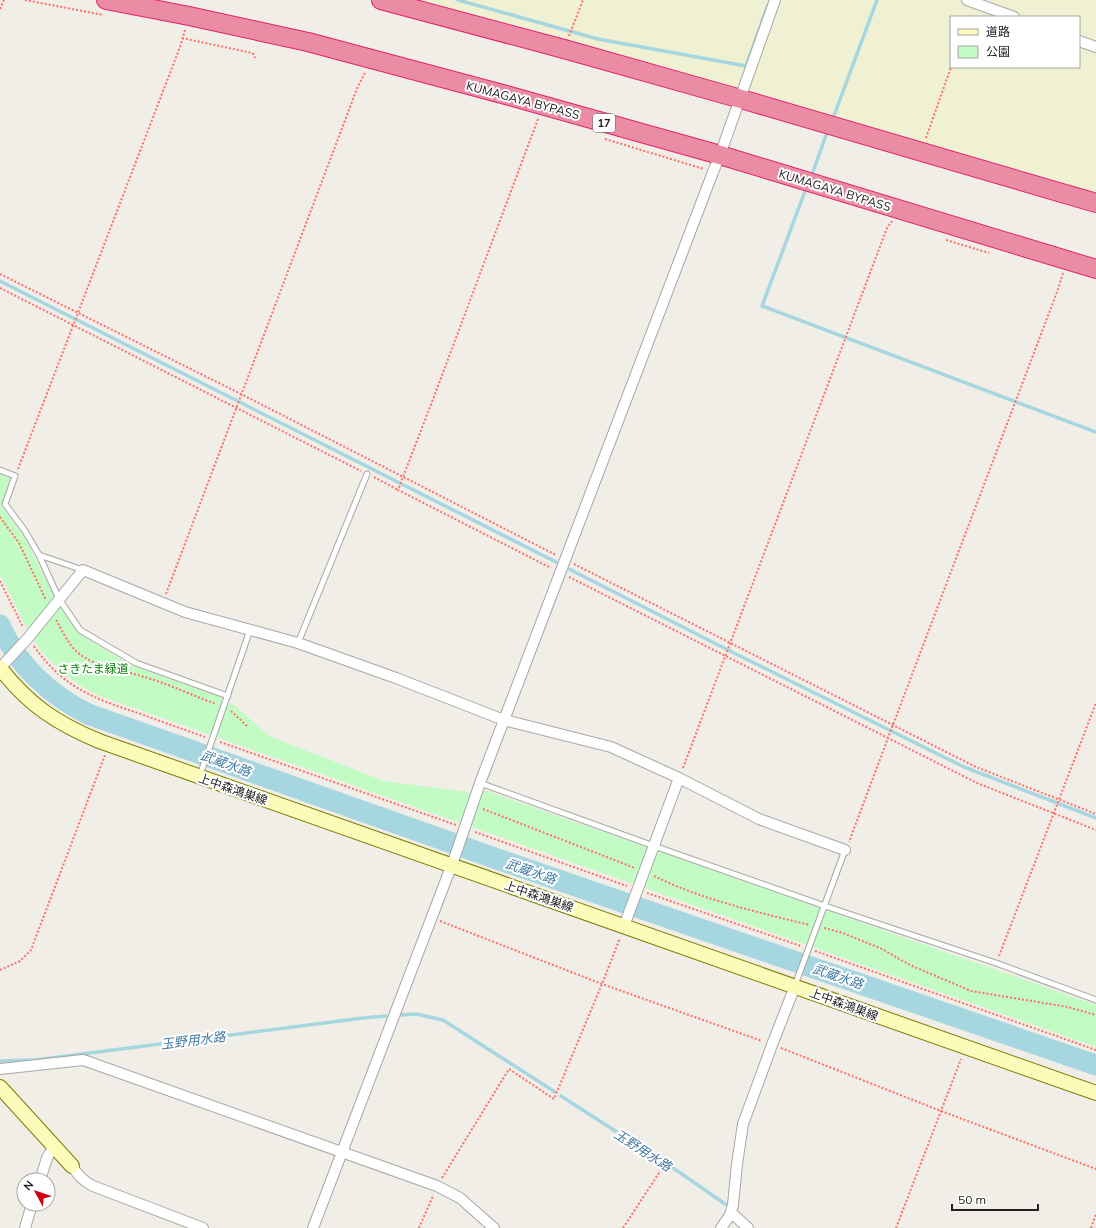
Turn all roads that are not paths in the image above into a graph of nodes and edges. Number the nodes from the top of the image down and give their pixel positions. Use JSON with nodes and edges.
{"nodes":[{"id":1,"x":106,"y":0,"type":"edge"},
{"id":2,"x":381,"y":0,"type":"edge"},
{"id":3,"x":775,"y":0,"type":"edge"},
{"id":4,"x":967,"y":0,"type":"edge"},
{"id":5,"x":1011,"y":16,"type":"edge"},
{"id":6,"x":1080,"y":41,"type":"edge"},
{"id":7,"x":1096,"y":47,"type":"edge"},
{"id":8,"x":741,"y":98,"type":"junction"},
{"id":9,"x":720,"y":155,"type":"junction"},
{"id":10,"x":1096,"y":203,"type":"edge"},
{"id":11,"x":1096,"y":269,"type":"edge"},
{"id":12,"x":0,"y":470,"type":"edge"},
{"id":13,"x":367,"y":474,"type":"road end"},
{"id":14,"x":39,"y":555,"type":"junction"},
{"id":15,"x":83,"y":570,"type":"junction"},
{"id":16,"x":59,"y":599,"type":"junction"},
{"id":17,"x":250,"y":630,"type":"junction"},
{"id":18,"x":298,"y":643,"type":"junction"},
{"id":19,"x":3,"y":665,"type":"edge"},
{"id":20,"x":228,"y":696,"type":"junction"},
{"id":21,"x":504,"y":720,"type":"junction"},
{"id":22,"x":202,"y":772,"type":"junction"},
{"id":23,"x":679,"y":778,"type":"junction"},
{"id":24,"x":480,"y":783,"type":"junction"},
{"id":25,"x":654,"y":846,"type":"junction"},
{"id":26,"x":845,"y":850,"type":"joint"},
{"id":27,"x":454,"y":860,"type":"junction"},
{"id":28,"x":825,"y":906,"type":"junction"},
{"id":29,"x":626,"y":921,"type":"junction"},
{"id":30,"x":797,"y":981,"type":"junction"},
{"id":31,"x":1096,"y":1000,"type":"edge"},
{"id":32,"x":0,"y":1069,"type":"edge"},
{"id":33,"x":0,"y":1087,"type":"edge"},
{"id":34,"x":1096,"y":1093,"type":"edge"},
{"id":35,"x":54,"y":1146,"type":"junction"},
{"id":36,"x":343,"y":1152,"type":"junction"},
{"id":37,"x":72,"y":1166,"type":"joint"},
{"id":38,"x":43,"y":1172,"type":"edge"},
{"id":39,"x":30,"y":1212,"type":"edge"},
{"id":40,"x":730,"y":1215,"type":"junction"},
{"id":41,"x":25,"y":1228,"type":"edge"},
{"id":42,"x":203,"y":1228,"type":"edge"},
{"id":43,"x":313,"y":1228,"type":"edge"},
{"id":44,"x":494,"y":1228,"type":"edge"},
{"id":45,"x":721,"y":1228,"type":"edge"},
{"id":46,"x":748,"y":1228,"type":"edge"}],
"edges":[{"from":1,"to":9,"type":"highway","name":"KUMAGAYA BYPASS","number":"17"},
{"from":2,"to":8,"type":"highway"},
{"from":3,"to":8,"type":"street"},
{"from":4,"to":5,"type":"street"},
{"from":6,"to":7,"type":"street"},
{"from":8,"to":9,"type":"street"},
{"from":8,"to":10,"type":"highway"},
{"from":9,"to":11,"type":"highway","name":"KUMAGAYA BYPASS","number":"17"},
{"from":9,"to":21,"type":"street"},
{"from":12,"to":14,"type":"lane"},
{"from":13,"to":18,"type":"lane"},
{"from":14,"to":15,"type":"lane"},
{"from":14,"to":16,"type":"lane"},
{"from":15,"to":16,"type":"street"},
{"from":15,"to":17,"type":"street"},
{"from":16,"to":19,"type":"street"},
{"from":16,"to":20,"type":"lane"},
{"from":17,"to":18,"type":"street"},
{"from":17,"to":20,"type":"lane"},
{"from":18,"to":21,"type":"street"},
{"from":19,"to":22,"type":"main road","name":"上中森鴻巣線"},
{"from":20,"to":22,"type":"lane"},
{"from":21,"to":23,"type":"street"},
{"from":21,"to":24,"type":"street"},
{"from":22,"to":27,"type":"main road","name":"上中森鴻巣線"},
{"from":23,"to":25,"type":"street"},
{"from":23,"to":26,"type":"street"},
{"from":24,"to":25,"type":"lane"},
{"from":24,"to":27,"type":"street"},
{"from":25,"to":28,"type":"lane"},
{"from":25,"to":29,"type":"street"},
{"from":26,"to":28,"type":"lane"},
{"from":27,"to":29,"type":"main road","name":"上中森鴻巣線"},
{"from":27,"to":36,"type":"street"},
{"from":28,"to":30,"type":"lane"},
{"from":28,"to":31,"type":"lane"},
{"from":29,"to":30,"type":"main road","name":"上中森鴻巣線"},
{"from":30,"to":34,"type":"main road","name":"上中森鴻巣線"},
{"from":30,"to":40,"type":"street"},
{"from":32,"to":36,"type":"street"},
{"from":33,"to":35,"type":"main road"},
{"from":35,"to":37,"type":"main road"},
{"from":35,"to":38,"type":"street"},
{"from":36,"to":43,"type":"street"},
{"from":36,"to":44,"type":"street"},
{"from":37,"to":42,"type":"street"},
{"from":39,"to":41,"type":"street"},
{"from":40,"to":45,"type":"street"},
{"from":40,"to":46,"type":"street"}]}
